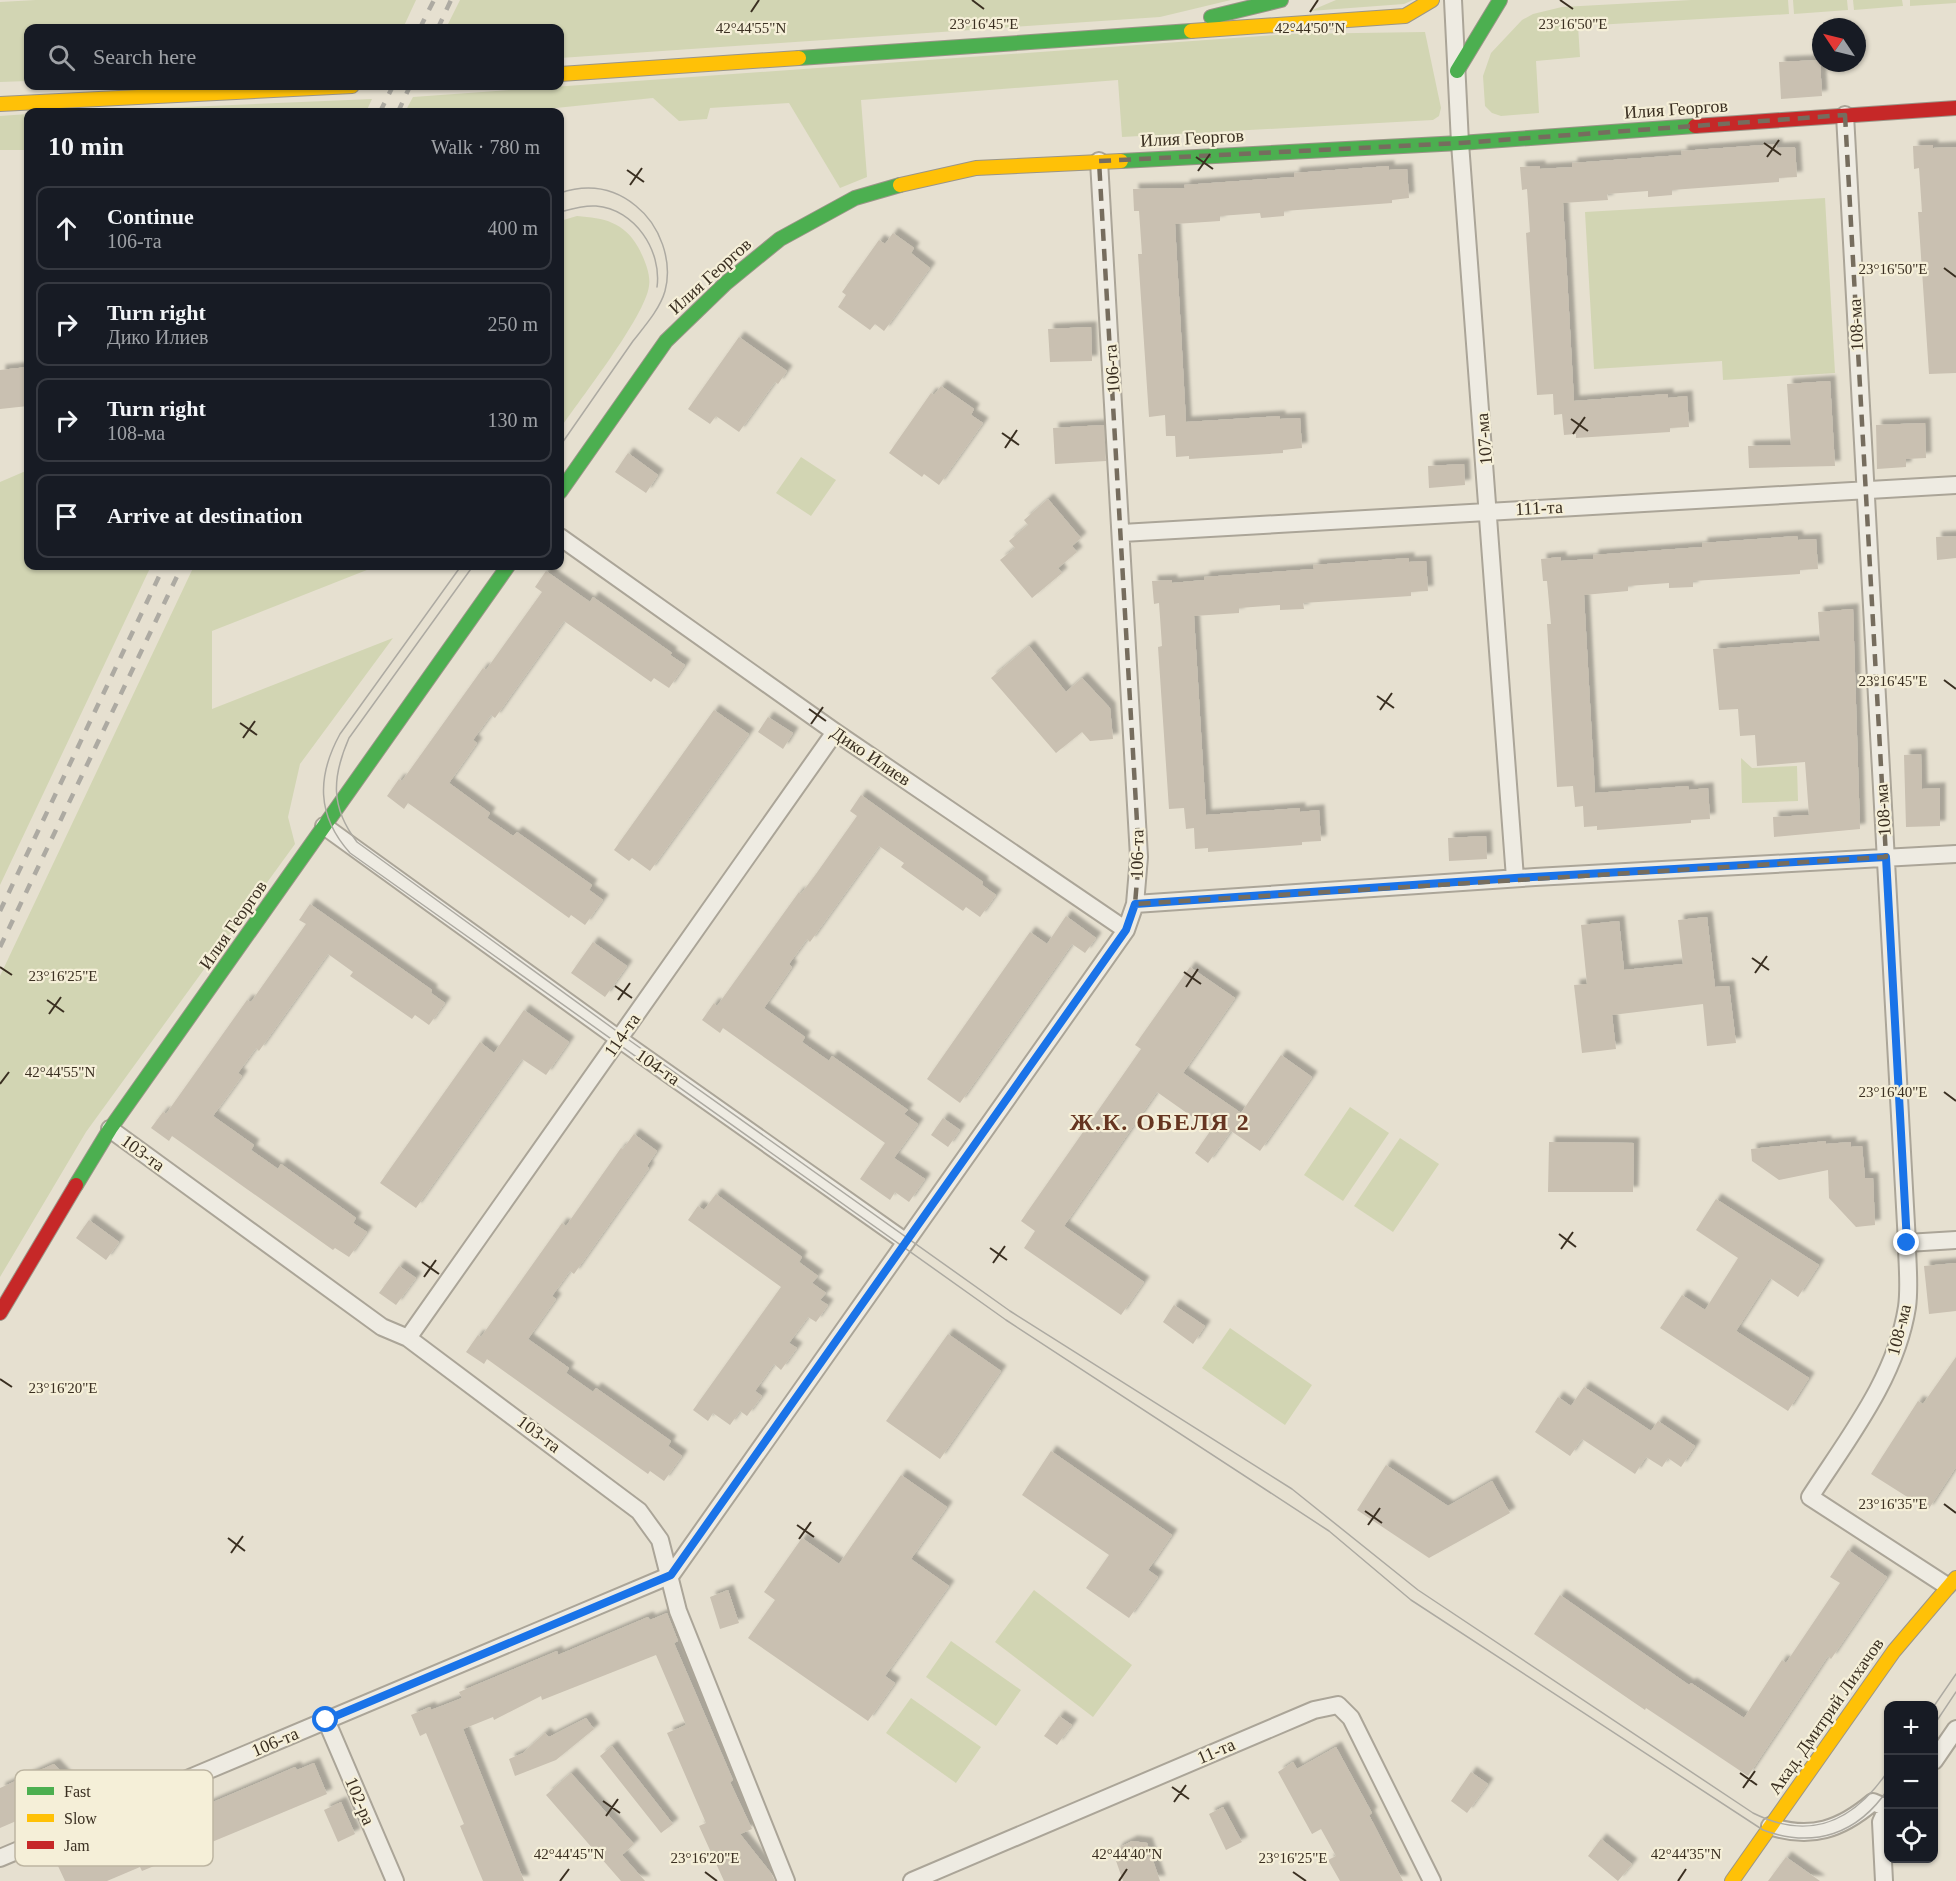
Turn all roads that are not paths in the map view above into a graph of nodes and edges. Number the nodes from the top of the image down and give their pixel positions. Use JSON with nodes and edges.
{"nodes":[{"id":1,"x":1281,"y":0,"type":"edge"},
{"id":2,"x":1432,"y":0,"type":"edge"},
{"id":3,"x":1453,"y":0,"type":"edge"},
{"id":4,"x":1500,"y":0,"type":"edge"},
{"id":5,"x":1162,"y":32,"type":"junction"},
{"id":6,"x":1456,"y":71,"type":"junction"},
{"id":7,"x":564,"y":74,"type":"edge"},
{"id":8,"x":268,"y":90,"type":"edge"},
{"id":9,"x":0,"y":104,"type":"edge"},
{"id":10,"x":1956,"y":108,"type":"edge"},
{"id":11,"x":1845,"y":115,"type":"junction"},
{"id":12,"x":1461,"y":143,"type":"junction"},
{"id":13,"x":1098,"y":161,"type":"junction"},
{"id":14,"x":1956,"y":485,"type":"edge"},
{"id":15,"x":564,"y":486,"type":"edge"},
{"id":16,"x":1865,"y":490,"type":"junction"},
{"id":17,"x":1490,"y":511,"type":"junction"},
{"id":18,"x":1122,"y":534,"type":"junction"},
{"id":19,"x":564,"y":540,"type":"edge"},
{"id":20,"x":505,"y":570,"type":"edge"},
{"id":21,"x":835,"y":732,"type":"junction"},
{"id":22,"x":324,"y":826,"type":"junction"},
{"id":23,"x":1956,"y":854,"type":"edge"},
{"id":24,"x":1886,"y":857,"type":"junction"},
{"id":25,"x":1515,"y":878,"type":"junction"},
{"id":26,"x":1135,"y":904,"type":"junction"},
{"id":27,"x":1126,"y":930,"type":"junction"},
{"id":28,"x":619,"y":1040,"type":"junction"},
{"id":29,"x":110,"y":1129,"type":"junction"},
{"id":30,"x":1956,"y":1240,"type":"edge"},
{"id":31,"x":906,"y":1242,"type":"junction"},
{"id":32,"x":1907,"y":1243,"type":"junction"},
{"id":33,"x":0,"y":1313,"type":"edge"},
{"id":34,"x":408,"y":1338,"type":"junction"},
{"id":35,"x":671,"y":1575,"type":"junction"},
{"id":36,"x":1952,"y":1582,"type":"edge"},
{"id":37,"x":326,"y":1720,"type":"junction"},
{"id":38,"x":1956,"y":1729,"type":"edge"},
{"id":39,"x":1938,"y":1755,"type":"edge"},
{"id":40,"x":208,"y":1770,"type":"edge"},
{"id":41,"x":1884,"y":1806,"type":"edge"},
{"id":42,"x":1888,"y":1809,"type":"edge"},
{"id":43,"x":1770,"y":1826,"type":"junction"},
{"id":44,"x":15,"y":1852,"type":"edge"},
{"id":45,"x":0,"y":1858,"type":"edge"},
{"id":46,"x":1741,"y":1877,"type":"edge"},
{"id":47,"x":395,"y":1881,"type":"edge"},
{"id":48,"x":786,"y":1881,"type":"edge"},
{"id":49,"x":912,"y":1881,"type":"edge"},
{"id":50,"x":1432,"y":1881,"type":"edge"},
{"id":51,"x":1884,"y":1881,"type":"edge"}],
"edges":[{"from":1,"to":5,"type":"street"},
{"from":2,"to":5,"type":"street"},
{"from":3,"to":6,"type":"street","name":"107-ма"},
{"from":4,"to":6,"type":"street"},
{"from":5,"to":7,"type":"street"},
{"from":6,"to":12,"type":"street","name":"107-ма"},
{"from":8,"to":9,"type":"street"},
{"from":10,"to":11,"type":"street","name":"Илия Георгов"},
{"from":11,"to":12,"type":"street","name":"Илия Георгов"},
{"from":11,"to":16,"type":"street","name":"108-ма"},
{"from":12,"to":13,"type":"street","name":"Илия Георгов"},
{"from":12,"to":17,"type":"street","name":"107-ма"},
{"from":13,"to":15,"type":"street","name":"Илия Георгов"},
{"from":13,"to":18,"type":"street","name":"106-та"},
{"from":14,"to":16,"type":"street","name":"111-та"},
{"from":16,"to":17,"type":"street","name":"111-та"},
{"from":16,"to":24,"type":"street","name":"108-ма"},
{"from":17,"to":18,"type":"street","name":"111-та"},
{"from":17,"to":25,"type":"street","name":"107-ма"},
{"from":18,"to":26,"type":"street","name":"106-та"},
{"from":19,"to":21,"type":"street","name":"Дико Илиев"},
{"from":20,"to":22,"type":"street","name":"Илия Георгов"},
{"from":21,"to":27,"type":"street","name":"Дико Илиев"},
{"from":21,"to":28,"type":"street","name":"114-та"},
{"from":22,"to":28,"type":"street","name":"104-та"},
{"from":22,"to":29,"type":"street","name":"Илия Георгов"},
{"from":23,"to":24,"type":"street"},
{"from":24,"to":25,"type":"street"},
{"from":24,"to":32,"type":"street","name":"108-ма"},
{"from":25,"to":26,"type":"street"},
{"from":26,"to":27,"type":"street","name":"106-та"},
{"from":27,"to":31,"type":"street","name":"106-та"},
{"from":28,"to":31,"type":"street","name":"104-та"},
{"from":28,"to":34,"type":"street","name":"114-та"},
{"from":29,"to":33,"type":"street","name":"Илия Георгов"},
{"from":29,"to":34,"type":"street","name":"103-та"},
{"from":30,"to":32,"type":"street"},
{"from":31,"to":35,"type":"street","name":"106-та"},
{"from":32,"to":36,"type":"street","name":"108-ма"},
{"from":34,"to":35,"type":"street","name":"103-та"},
{"from":35,"to":37,"type":"street","name":"106-та"},
{"from":35,"to":48,"type":"street","name":"103-та"},
{"from":36,"to":43,"type":"street","name":"Акад. Дмитрий Лихачов"},
{"from":37,"to":40,"type":"street","name":"106-та"},
{"from":37,"to":47,"type":"street","name":"102-ра"},
{"from":38,"to":39,"type":"street"},
{"from":41,"to":43,"type":"street"},
{"from":42,"to":51,"type":"street"},
{"from":43,"to":46,"type":"street","name":"Акад. Дмитрий Лихачов"},
{"from":44,"to":45,"type":"street","name":"106-та"},
{"from":49,"to":50,"type":"street","name":"11-та"}]}
